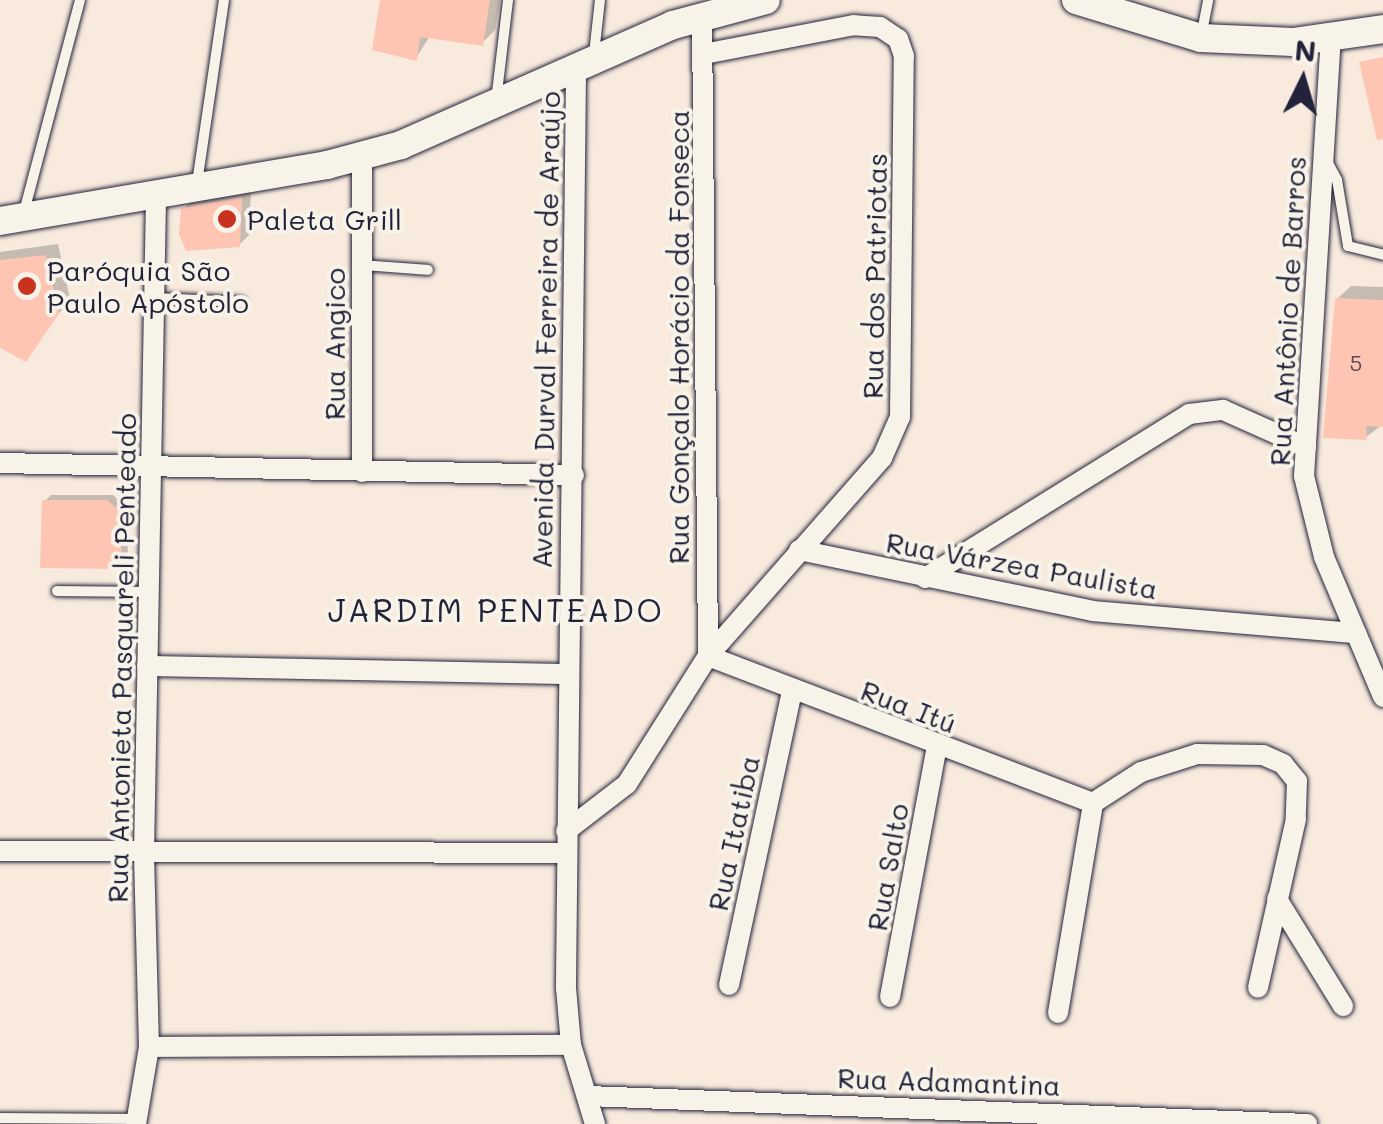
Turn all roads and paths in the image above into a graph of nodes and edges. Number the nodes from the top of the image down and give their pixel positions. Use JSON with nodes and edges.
{"nodes":[{"id":1,"x":80,"y":0,"type":"edge"},
{"id":2,"x":224,"y":0,"type":"edge"},
{"id":3,"x":508,"y":0,"type":"edge"},
{"id":4,"x":600,"y":0,"type":"edge"},
{"id":5,"x":766,"y":0,"type":"edge"},
{"id":6,"x":1076,"y":0,"type":"edge"},
{"id":7,"x":1208,"y":0,"type":"edge"},
{"id":8,"x":702,"y":18,"type":"junction"},
{"id":9,"x":1383,"y":28,"type":"edge"},
{"id":10,"x":1331,"y":35,"type":"junction"},
{"id":11,"x":1201,"y":38,"type":"junction"},
{"id":12,"x":704,"y":54,"type":"junction"},
{"id":13,"x":584,"y":69,"type":"junction"},
{"id":14,"x":496,"y":102,"type":"junction"},
{"id":15,"x":362,"y":156,"type":"junction"},
{"id":16,"x":1324,"y":156,"type":"junction"},
{"id":17,"x":196,"y":189,"type":"junction"},
{"id":18,"x":156,"y":196,"type":"junction"},
{"id":19,"x":12,"y":219,"type":"edge"},
{"id":20,"x":1383,"y":254,"type":"edge"},
{"id":21,"x":362,"y":265,"type":"junction"},
{"id":22,"x":428,"y":270,"type":"dead end"},
{"id":23,"x":154,"y":298,"type":"junction"},
{"id":24,"x":241,"y":302,"type":"dead end"},
{"id":25,"x":1306,"y":447,"type":"junction"},
{"id":26,"x":0,"y":463,"type":"edge"},
{"id":27,"x":150,"y":467,"type":"junction"},
{"id":28,"x":362,"y":472,"type":"junction"},
{"id":29,"x":574,"y":474,"type":"junction"},
{"id":30,"x":799,"y":550,"type":"junction"},
{"id":31,"x":925,"y":578,"type":"junction"},
{"id":32,"x":57,"y":592,"type":"dead end"},
{"id":33,"x":148,"y":592,"type":"junction"},
{"id":34,"x":1356,"y":633,"type":"junction"},
{"id":35,"x":708,"y":656,"type":"junction"},
{"id":36,"x":147,"y":666,"type":"junction"},
{"id":37,"x":566,"y":674,"type":"junction"},
{"id":38,"x":792,"y":692,"type":"junction"},
{"id":39,"x":1383,"y":697,"type":"edge"},
{"id":40,"x":937,"y":746,"type":"junction"},
{"id":41,"x":1093,"y":803,"type":"junction"},
{"id":42,"x":566,"y":831,"type":"junction"},
{"id":43,"x":0,"y":852,"type":"edge"},
{"id":44,"x":144,"y":853,"type":"junction"},
{"id":45,"x":566,"y":853,"type":"junction"},
{"id":46,"x":1277,"y":899,"type":"junction"},
{"id":47,"x":729,"y":985,"type":"dead end"},
{"id":48,"x":1258,"y":988,"type":"dead end"},
{"id":49,"x":890,"y":997,"type":"dead end"},
{"id":50,"x":1343,"y":1006,"type":"dead end"},
{"id":51,"x":1058,"y":1013,"type":"dead end"},
{"id":52,"x":571,"y":1045,"type":"junction"},
{"id":53,"x":149,"y":1047,"type":"junction"},
{"id":54,"x":588,"y":1096,"type":"junction"},
{"id":55,"x":0,"y":1118,"type":"edge"},
{"id":56,"x":1172,"y":1120,"type":"edge"},
{"id":57,"x":136,"y":1121,"type":"edge"},
{"id":58,"x":594,"y":1124,"type":"edge"},
{"id":59,"x":1307,"y":1124,"type":"edge"}],
"edges":[{"from":1,"to":19,"type":"lane"},
{"from":2,"to":17,"type":"lane"},
{"from":3,"to":14,"type":"lane"},
{"from":4,"to":13,"type":"lane"},
{"from":5,"to":8,"type":"street"},
{"from":6,"to":11,"type":"street"},
{"from":7,"to":11,"type":"lane"},
{"from":8,"to":12,"type":"street","name":"Rua Gonçalo Horácio da Fonseca"},
{"from":8,"to":13,"type":"street"},
{"from":9,"to":10,"type":"street"},
{"from":10,"to":11,"type":"street"},
{"from":10,"to":16,"type":"street","name":"Rua Antônio de Barros"},
{"from":12,"to":30,"type":"street","name":"Rua dos Patriotas"},
{"from":12,"to":35,"type":"street","name":"Rua Gonçalo Horácio da Fonseca"},
{"from":13,"to":14,"type":"street"},
{"from":13,"to":29,"type":"street","name":"Avenida Durval Ferreira de Araújo"},
{"from":14,"to":15,"type":"street"},
{"from":15,"to":17,"type":"street"},
{"from":15,"to":21,"type":"street","name":"Rua Angico"},
{"from":16,"to":20,"type":"lane"},
{"from":16,"to":25,"type":"street","name":"Rua Antônio de Barros"},
{"from":17,"to":18,"type":"street"},
{"from":18,"to":19,"type":"street"},
{"from":18,"to":23,"type":"street","name":"Rua Antonieta Pasquareli Penteado"},
{"from":21,"to":22,"type":"lane"},
{"from":21,"to":28,"type":"street","name":"Rua Angico"},
{"from":23,"to":24,"type":"lane"},
{"from":23,"to":27,"type":"street","name":"Rua Antonieta Pasquareli Penteado"},
{"from":25,"to":31,"type":"street"},
{"from":25,"to":34,"type":"street","name":"Rua Antônio de Barros"},
{"from":26,"to":27,"type":"street"},
{"from":27,"to":28,"type":"street"},
{"from":27,"to":33,"type":"street","name":"Rua Antonieta Pasquareli Penteado"},
{"from":28,"to":29,"type":"street"},
{"from":29,"to":37,"type":"street","name":"Avenida Durval Ferreira de Araújo"},
{"from":30,"to":31,"type":"street","name":"Rua Várzea Paulista"},
{"from":30,"to":35,"type":"street","name":"Rua dos Patriotas"},
{"from":31,"to":34,"type":"street","name":"Rua Várzea Paulista"},
{"from":32,"to":33,"type":"lane"},
{"from":33,"to":36,"type":"street","name":"Rua Antonieta Pasquareli Penteado"},
{"from":34,"to":39,"type":"street","name":"Rua Antônio de Barros"},
{"from":35,"to":38,"type":"street","name":"Rua Itú"},
{"from":35,"to":42,"type":"street","name":"Rua dos Patriotas"},
{"from":36,"to":37,"type":"street"},
{"from":36,"to":44,"type":"street","name":"Rua Antonieta Pasquareli Penteado"},
{"from":37,"to":42,"type":"street","name":"Avenida Durval Ferreira de Araújo"},
{"from":38,"to":40,"type":"street","name":"Rua Itú"},
{"from":38,"to":47,"type":"street","name":"Rua Itatiba"},
{"from":40,"to":41,"type":"street","name":"Rua Itú"},
{"from":40,"to":49,"type":"street","name":"Rua Salto"},
{"from":41,"to":46,"type":"street"},
{"from":41,"to":51,"type":"street"},
{"from":42,"to":45,"type":"street","name":"Avenida Durval Ferreira de Araújo"},
{"from":43,"to":44,"type":"street"},
{"from":44,"to":45,"type":"street"},
{"from":44,"to":53,"type":"street","name":"Rua Antonieta Pasquareli Penteado"},
{"from":45,"to":52,"type":"street","name":"Avenida Durval Ferreira de Araújo"},
{"from":46,"to":48,"type":"street"},
{"from":46,"to":50,"type":"street"},
{"from":52,"to":53,"type":"street"},
{"from":52,"to":54,"type":"street","name":"Avenida Durval Ferreira de Araújo"},
{"from":53,"to":57,"type":"street","name":"Rua Antonieta Pasquareli Penteado"},
{"from":54,"to":56,"type":"street","name":"Rua Adamantina"},
{"from":54,"to":58,"type":"street","name":"Avenida Durval Ferreira de Araújo"},
{"from":55,"to":57,"type":"lane"},
{"from":56,"to":59,"type":"street","name":"Rua Adamantina"}]}
